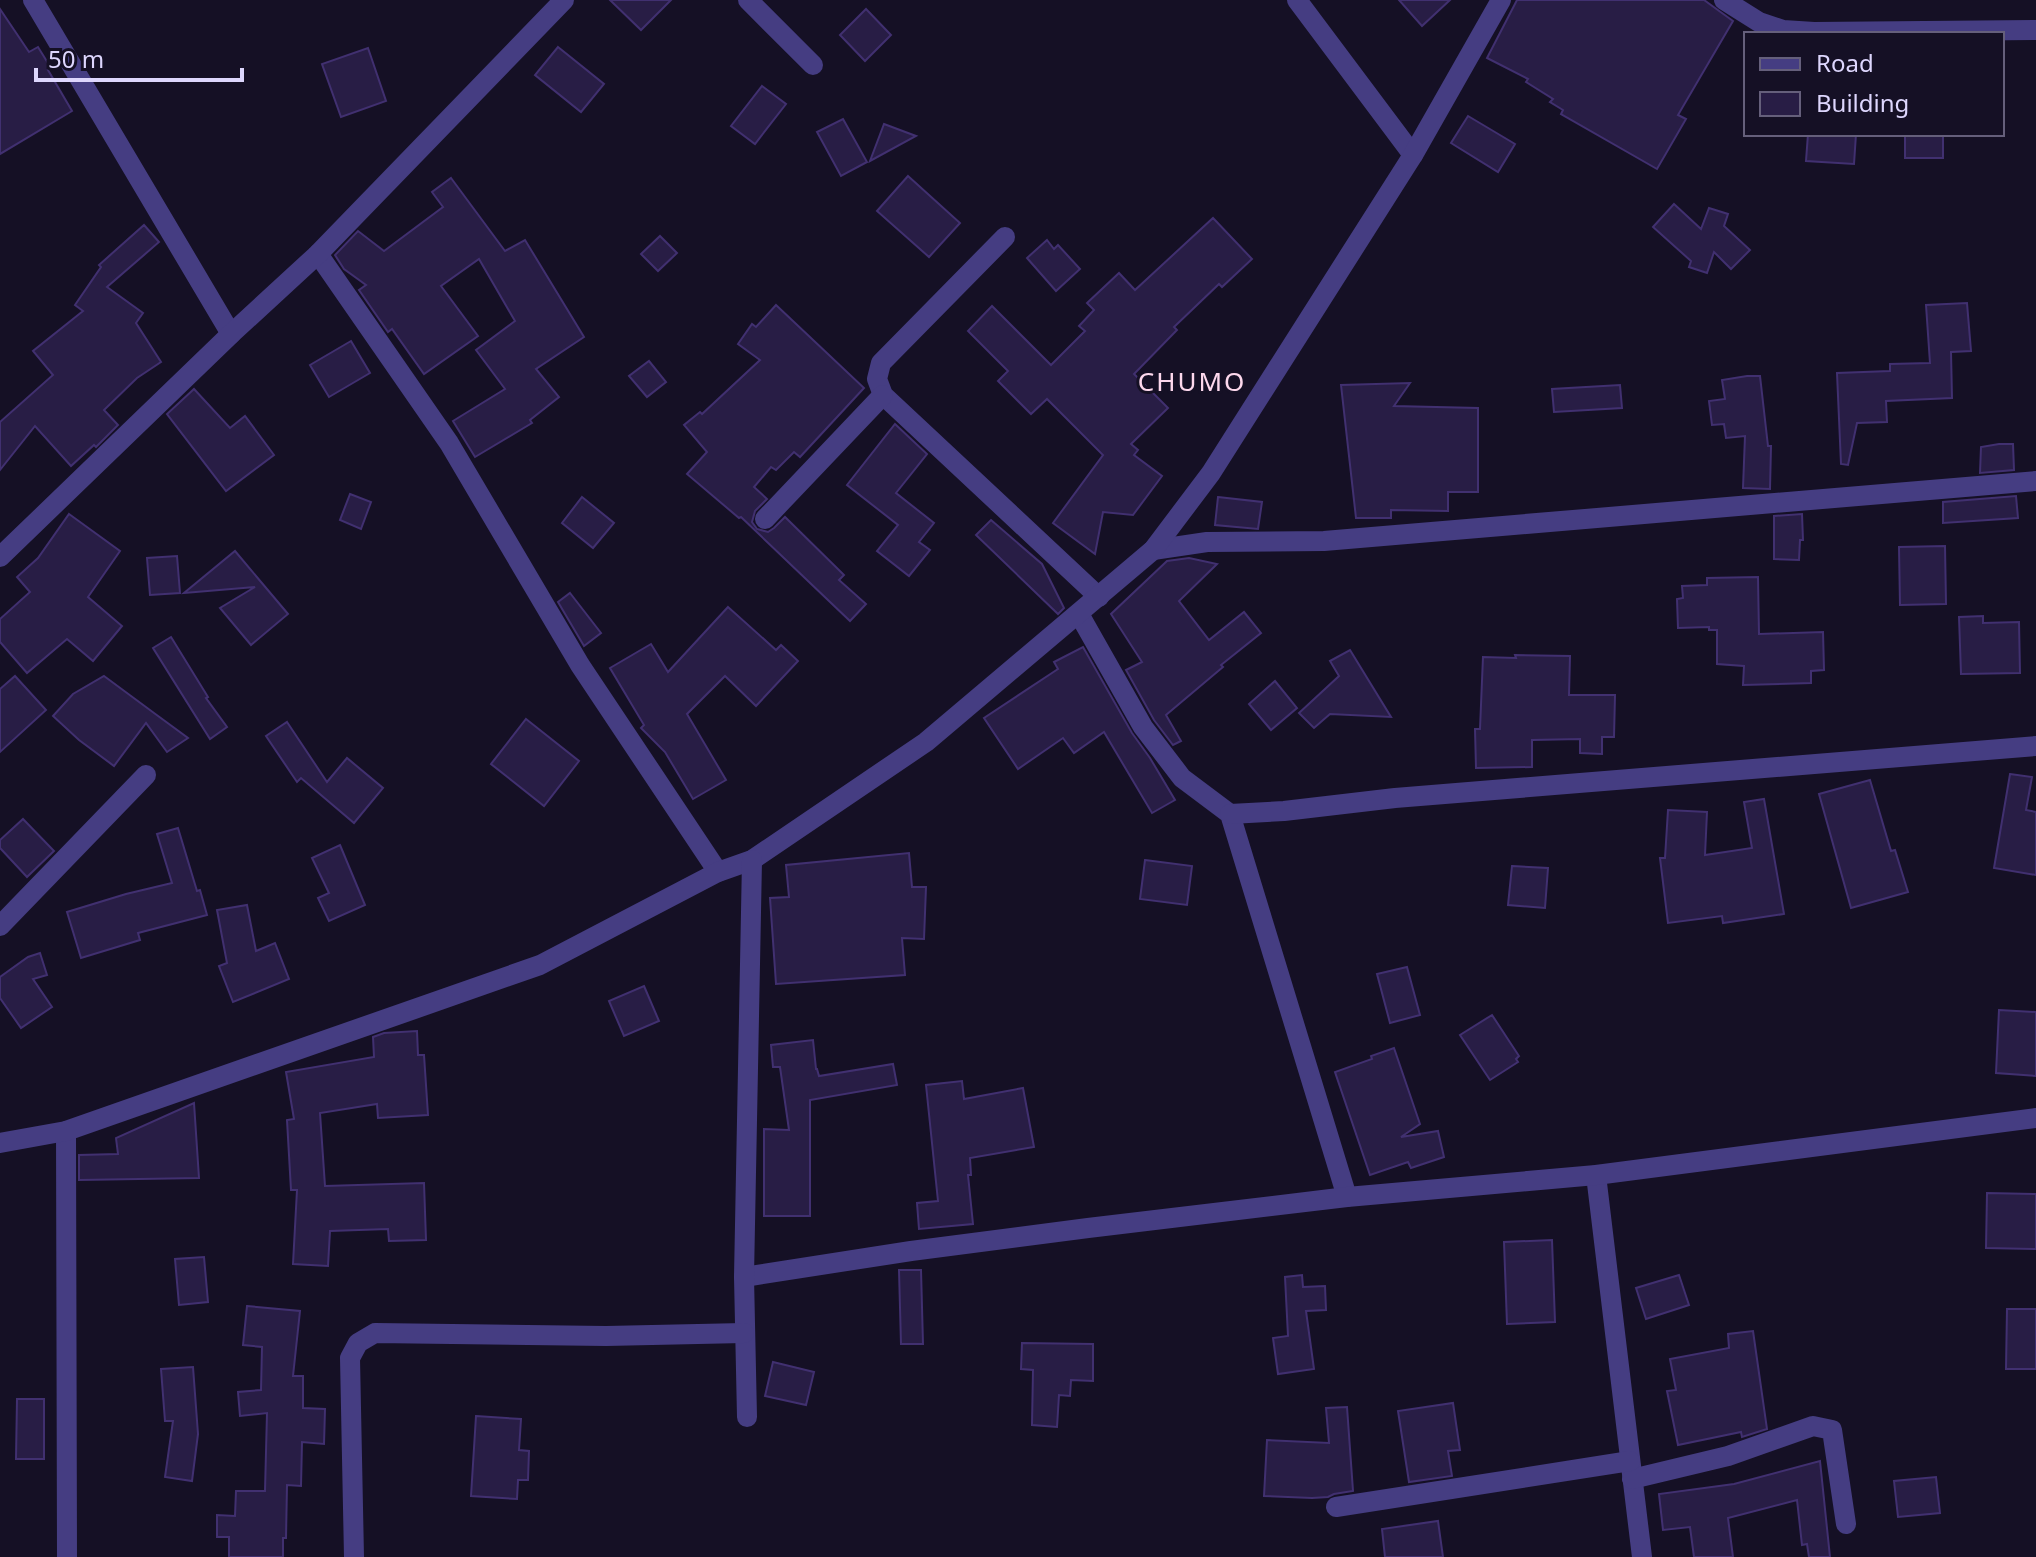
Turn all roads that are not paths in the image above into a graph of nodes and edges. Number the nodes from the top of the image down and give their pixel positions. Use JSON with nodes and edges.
{"nodes":[{"id":1,"x":33,"y":0,"type":"edge"},
{"id":2,"x":564,"y":0,"type":"edge"},
{"id":3,"x":748,"y":0,"type":"edge"},
{"id":4,"x":1297,"y":0,"type":"edge"},
{"id":5,"x":1501,"y":0,"type":"edge"},
{"id":6,"x":1724,"y":0,"type":"edge"},
{"id":7,"x":2036,"y":30,"type":"edge"},
{"id":8,"x":813,"y":65,"type":"dead end"},
{"id":9,"x":1413,"y":155,"type":"junction"},
{"id":10,"x":1005,"y":237,"type":"dead end"},
{"id":11,"x":318,"y":254,"type":"junction"},
{"id":12,"x":231,"y":334,"type":"junction"},
{"id":13,"x":883,"y":395,"type":"junction"},
{"id":14,"x":2036,"y":481,"type":"edge"},
{"id":15,"x":765,"y":519,"type":"dead end"},
{"id":16,"x":1153,"y":550,"type":"junction"},
{"id":17,"x":0,"y":557,"type":"edge"},
{"id":18,"x":1099,"y":597,"type":"junction"},
{"id":19,"x":1079,"y":614,"type":"junction"},
{"id":20,"x":2036,"y":746,"type":"edge"},
{"id":21,"x":146,"y":775,"type":"dead end"},
{"id":22,"x":1230,"y":814,"type":"junction"},
{"id":23,"x":752,"y":860,"type":"junction"},
{"id":24,"x":718,"y":872,"type":"junction"},
{"id":25,"x":0,"y":926,"type":"edge"},
{"id":26,"x":2036,"y":1118,"type":"edge"},
{"id":27,"x":66,"y":1131,"type":"junction"},
{"id":28,"x":0,"y":1143,"type":"edge"},
{"id":29,"x":1596,"y":1175,"type":"junction"},
{"id":30,"x":1347,"y":1197,"type":"junction"},
{"id":31,"x":744,"y":1277,"type":"junction"},
{"id":32,"x":744,"y":1333,"type":"junction"},
{"id":33,"x":747,"y":1417,"type":"dead end"},
{"id":34,"x":1631,"y":1470,"type":"junction"},
{"id":35,"x":1336,"y":1507,"type":"dead end"},
{"id":36,"x":1846,"y":1524,"type":"dead end"},
{"id":37,"x":67,"y":1557,"type":"edge"},
{"id":38,"x":354,"y":1557,"type":"edge"},
{"id":39,"x":1642,"y":1557,"type":"edge"}],
"edges":[{"from":1,"to":12,"type":"street"},
{"from":2,"to":11,"type":"street"},
{"from":3,"to":8,"type":"street"},
{"from":4,"to":9,"type":"street"},
{"from":5,"to":9,"type":"street"},
{"from":6,"to":7,"type":"street"},
{"from":9,"to":16,"type":"street"},
{"from":10,"to":13,"type":"street"},
{"from":11,"to":12,"type":"street"},
{"from":11,"to":24,"type":"street"},
{"from":12,"to":17,"type":"street"},
{"from":13,"to":15,"type":"street"},
{"from":13,"to":18,"type":"street"},
{"from":14,"to":16,"type":"street"},
{"from":16,"to":18,"type":"street"},
{"from":18,"to":19,"type":"street"},
{"from":19,"to":22,"type":"street"},
{"from":19,"to":23,"type":"street"},
{"from":20,"to":22,"type":"street"},
{"from":21,"to":25,"type":"street"},
{"from":22,"to":30,"type":"street"},
{"from":23,"to":24,"type":"street"},
{"from":23,"to":31,"type":"street"},
{"from":24,"to":27,"type":"street"},
{"from":26,"to":29,"type":"street"},
{"from":27,"to":28,"type":"street"},
{"from":27,"to":37,"type":"street"},
{"from":29,"to":30,"type":"street"},
{"from":29,"to":34,"type":"street"},
{"from":30,"to":31,"type":"street"},
{"from":31,"to":32,"type":"street"},
{"from":32,"to":33,"type":"street"},
{"from":32,"to":38,"type":"street"},
{"from":34,"to":35,"type":"street"},
{"from":34,"to":36,"type":"street"},
{"from":34,"to":39,"type":"street"}]}
